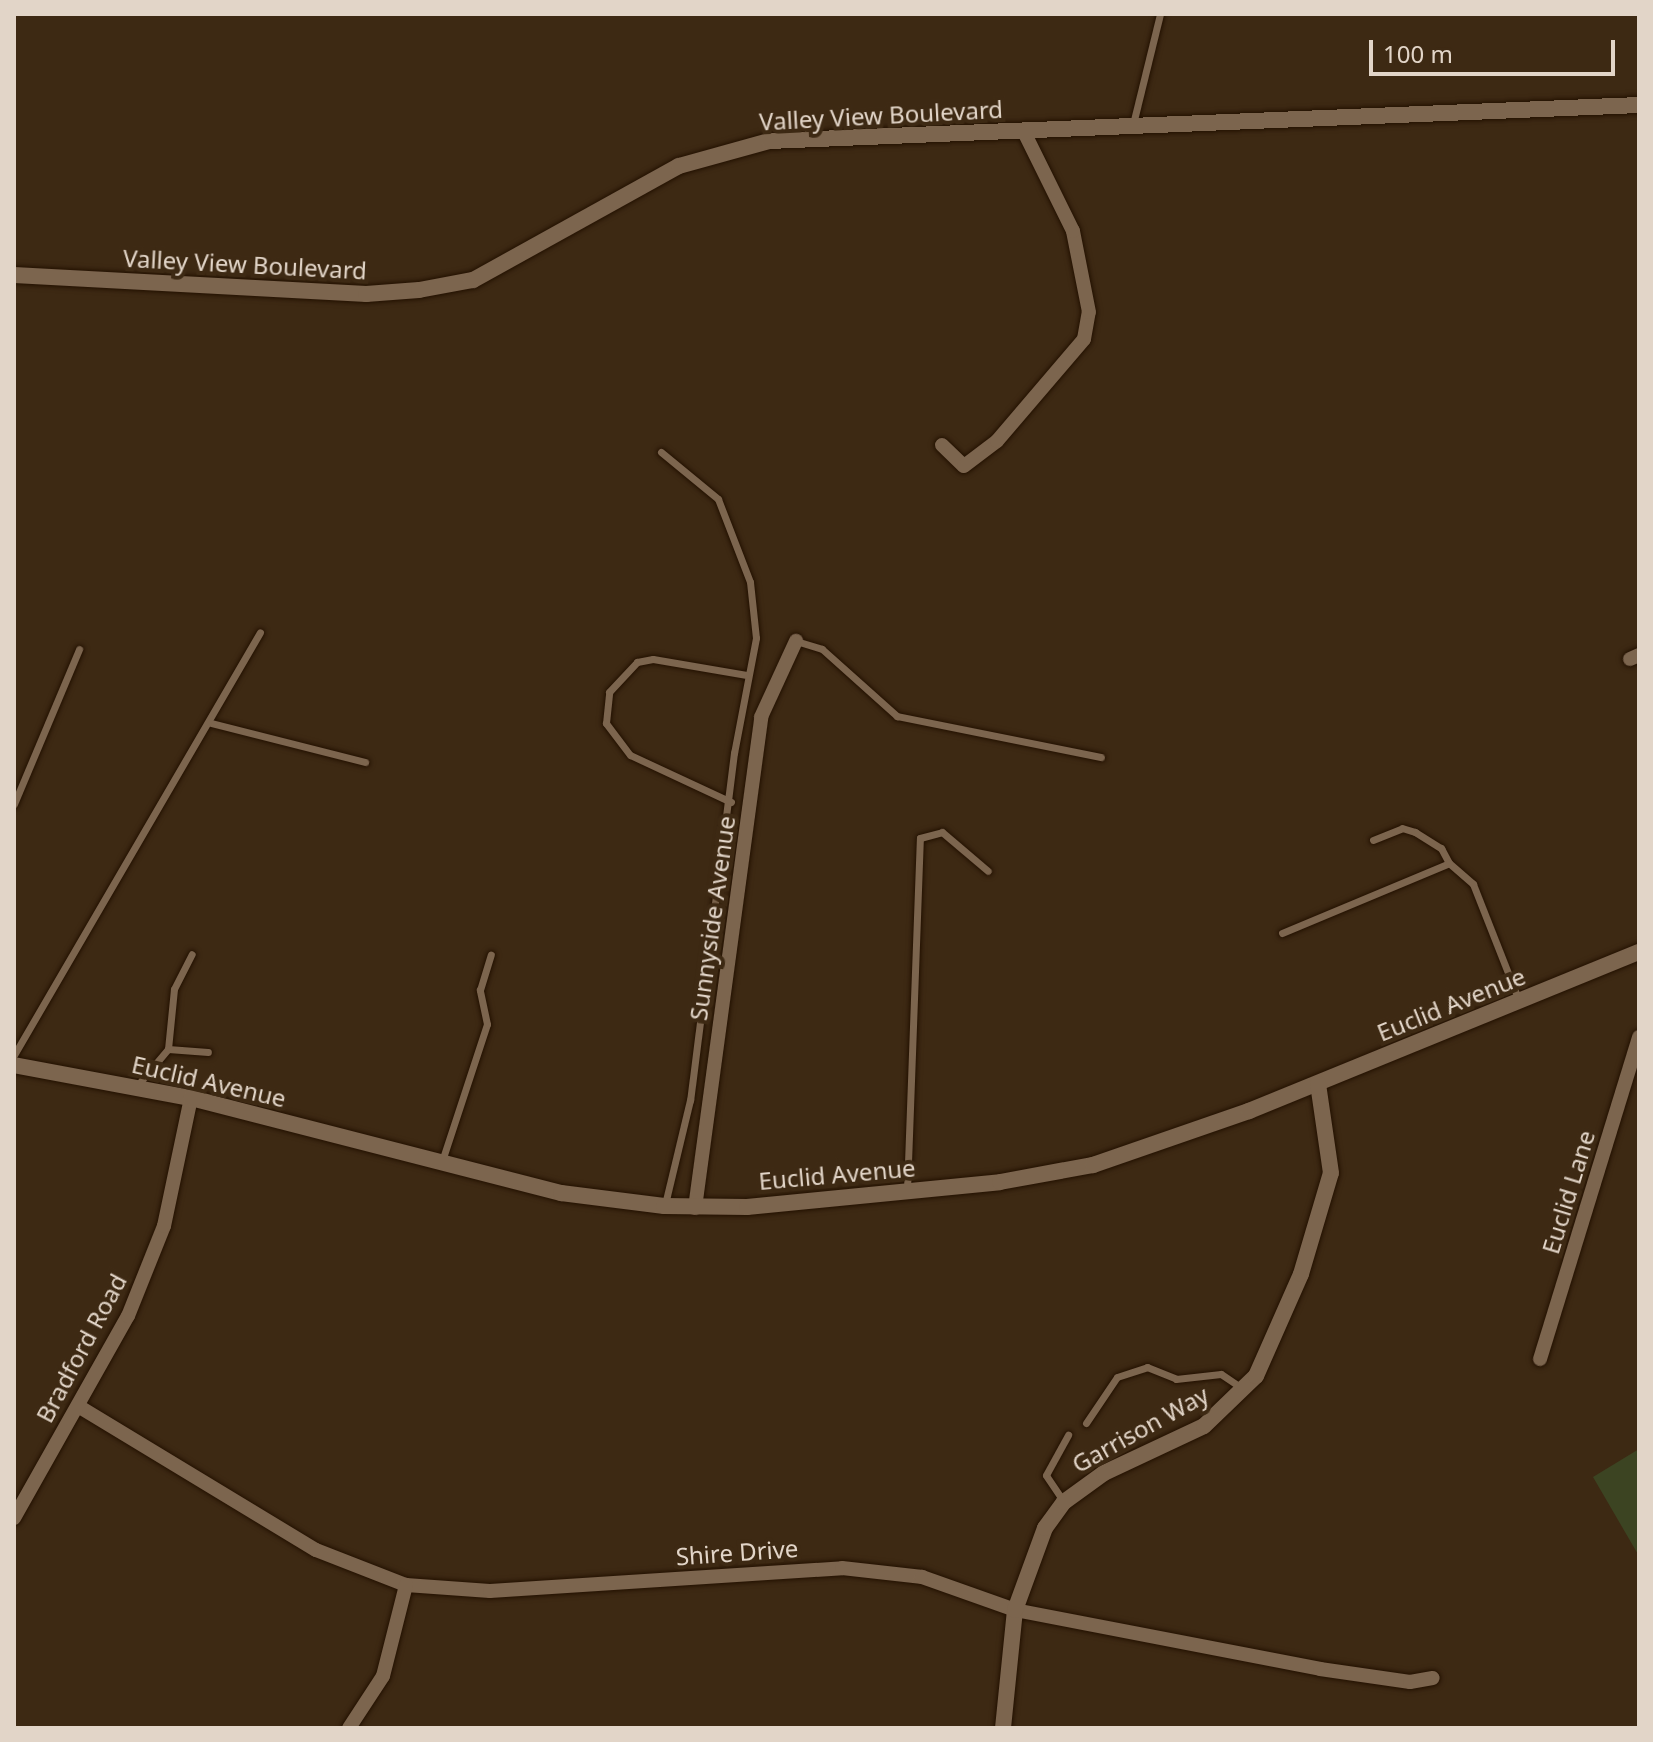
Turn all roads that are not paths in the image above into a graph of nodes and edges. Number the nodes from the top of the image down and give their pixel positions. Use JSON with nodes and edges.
{"nodes":[{"id":1,"x":1160,"y":14,"type":"edge"},
{"id":2,"x":1639,"y":105,"type":"edge"},
{"id":3,"x":1132,"y":126,"type":"junction"},
{"id":4,"x":1024,"y":132,"type":"junction"},
{"id":5,"x":14,"y":275,"type":"edge"},
{"id":6,"x":942,"y":445,"type":"dead end"},
{"id":7,"x":661,"y":452,"type":"dead end"},
{"id":8,"x":260,"y":632,"type":"dead end"},
{"id":9,"x":796,"y":641,"type":"joint"},
{"id":10,"x":79,"y":649,"type":"dead end"},
{"id":11,"x":747,"y":675,"type":"junction"},
{"id":12,"x":211,"y":723,"type":"junction"},
{"id":13,"x":1101,"y":757,"type":"dead end"},
{"id":14,"x":365,"y":762,"type":"dead end"},
{"id":15,"x":731,"y":802,"type":"junction"},
{"id":16,"x":14,"y":804,"type":"edge"},
{"id":17,"x":1373,"y":840,"type":"dead end"},
{"id":18,"x":1449,"y":863,"type":"junction"},
{"id":19,"x":988,"y":871,"type":"dead end"},
{"id":20,"x":1282,"y":933,"type":"dead end"},
{"id":21,"x":1639,"y":952,"type":"edge"},
{"id":22,"x":192,"y":954,"type":"dead end"},
{"id":23,"x":491,"y":955,"type":"dead end"},
{"id":24,"x":1520,"y":1003,"type":"junction"},
{"id":25,"x":1639,"y":1037,"type":"edge"},
{"id":26,"x":168,"y":1049,"type":"junction"},
{"id":27,"x":208,"y":1052,"type":"dead end"},
{"id":28,"x":14,"y":1055,"type":"edge"},
{"id":29,"x":14,"y":1065,"type":"edge"},
{"id":30,"x":1318,"y":1084,"type":"junction"},
{"id":31,"x":135,"y":1089,"type":"junction"},
{"id":32,"x":191,"y":1098,"type":"junction"},
{"id":33,"x":441,"y":1164,"type":"junction"},
{"id":34,"x":907,"y":1190,"type":"junction"},
{"id":35,"x":664,"y":1206,"type":"junction"},
{"id":36,"x":695,"y":1208,"type":"junction"},
{"id":37,"x":1540,"y":1359,"type":"dead end"},
{"id":38,"x":1244,"y":1390,"type":"junction"},
{"id":39,"x":78,"y":1406,"type":"junction"},
{"id":40,"x":1086,"y":1423,"type":"dead end"},
{"id":41,"x":1068,"y":1435,"type":"dead end"},
{"id":42,"x":1064,"y":1502,"type":"junction"},
{"id":43,"x":14,"y":1518,"type":"edge"},
{"id":44,"x":406,"y":1585,"type":"junction"},
{"id":45,"x":1015,"y":1610,"type":"junction"},
{"id":46,"x":1433,"y":1678,"type":"dead end"},
{"id":47,"x":349,"y":1728,"type":"edge"},
{"id":48,"x":1003,"y":1728,"type":"edge"}],
"edges":[{"from":1,"to":3,"type":"lane"},
{"from":2,"to":3,"type":"street","name":"Valley View Boulevard"},
{"from":3,"to":4,"type":"street","name":"Valley View Boulevard"},
{"from":4,"to":5,"type":"street","name":"Valley View Boulevard"},
{"from":4,"to":6,"type":"street"},
{"from":7,"to":11,"type":"lane"},
{"from":8,"to":12,"type":"lane"},
{"from":9,"to":13,"type":"lane"},
{"from":9,"to":36,"type":"street","name":"Sunnyside Avenue"},
{"from":10,"to":16,"type":"lane"},
{"from":11,"to":15,"type":"lane"},
{"from":11,"to":15,"type":"lane"},
{"from":12,"to":14,"type":"lane"},
{"from":12,"to":28,"type":"lane"},
{"from":15,"to":35,"type":"lane"},
{"from":17,"to":18,"type":"lane"},
{"from":18,"to":20,"type":"lane"},
{"from":18,"to":24,"type":"lane"},
{"from":19,"to":34,"type":"lane"},
{"from":21,"to":24,"type":"street","name":"Euclid Avenue"},
{"from":22,"to":26,"type":"lane"},
{"from":23,"to":33,"type":"lane"},
{"from":24,"to":30,"type":"street","name":"Euclid Avenue"},
{"from":25,"to":37,"type":"street","name":"Euclid Lane"},
{"from":26,"to":27,"type":"lane"},
{"from":26,"to":31,"type":"lane"},
{"from":29,"to":31,"type":"street","name":"Euclid Avenue"},
{"from":30,"to":34,"type":"street","name":"Euclid Avenue"},
{"from":30,"to":38,"type":"street","name":"Garrison Way"},
{"from":31,"to":32,"type":"street","name":"Euclid Avenue"},
{"from":32,"to":33,"type":"street","name":"Euclid Avenue"},
{"from":32,"to":39,"type":"street","name":"Bradford Road"},
{"from":33,"to":35,"type":"street","name":"Euclid Avenue"},
{"from":34,"to":36,"type":"street","name":"Euclid Avenue"},
{"from":35,"to":36,"type":"street","name":"Euclid Avenue"},
{"from":38,"to":40,"type":"lane"},
{"from":38,"to":42,"type":"street","name":"Garrison Way"},
{"from":39,"to":43,"type":"street","name":"Bradford Road"},
{"from":39,"to":44,"type":"street","name":"Shire Drive"},
{"from":41,"to":42,"type":"lane"},
{"from":42,"to":45,"type":"street","name":"Garrison Way"},
{"from":44,"to":45,"type":"street","name":"Shire Drive"},
{"from":44,"to":47,"type":"street"},
{"from":45,"to":46,"type":"street","name":"Shire Drive"},
{"from":45,"to":48,"type":"street","name":"Garrison Way"}]}
